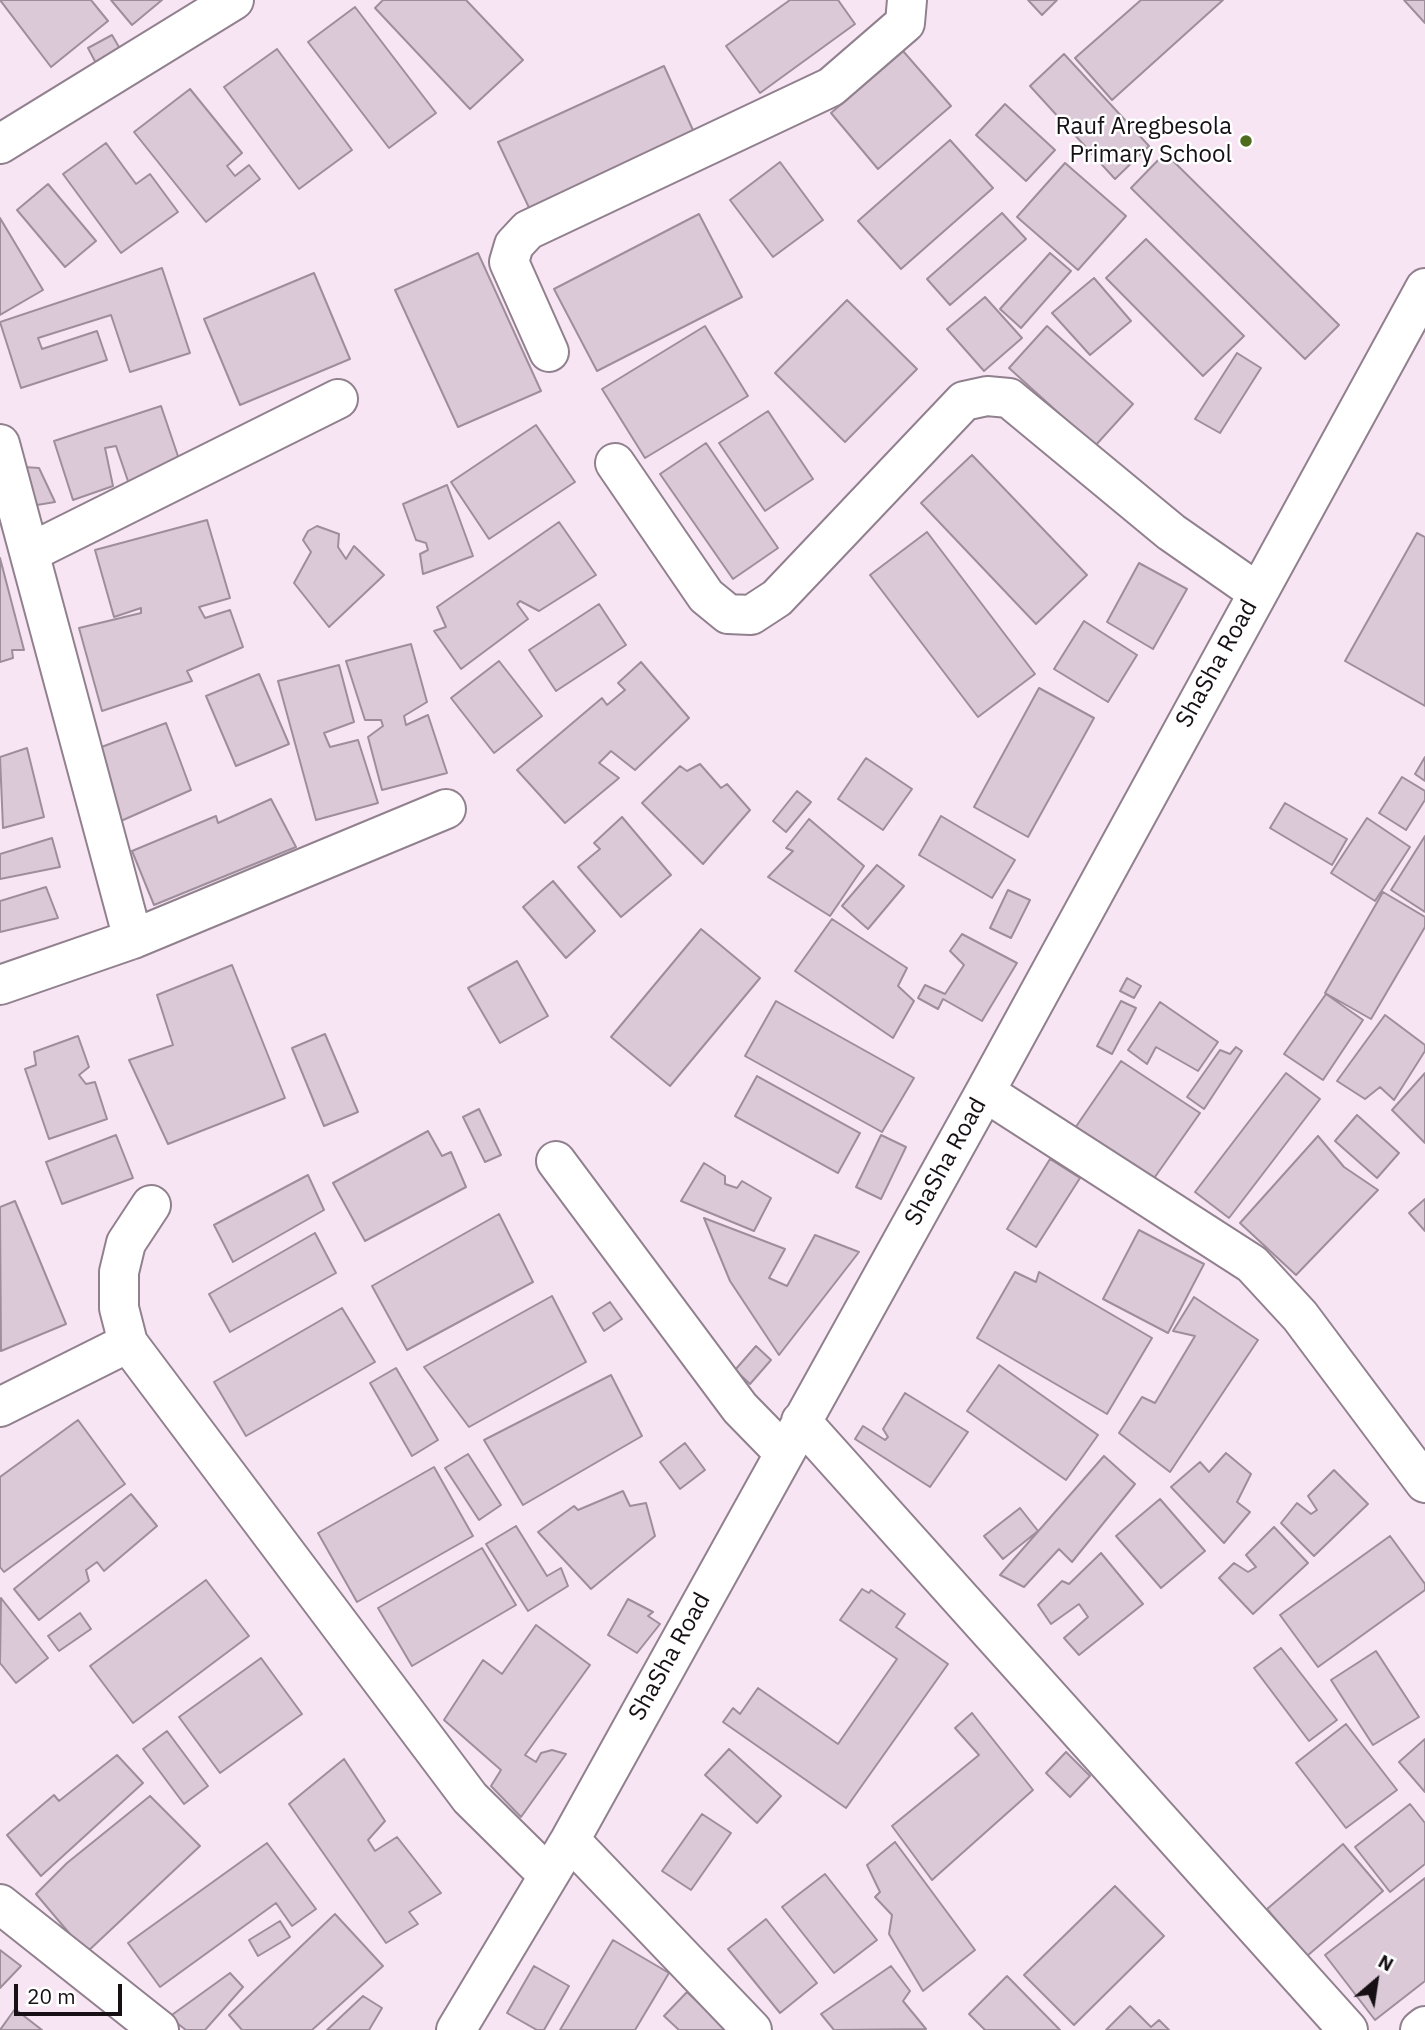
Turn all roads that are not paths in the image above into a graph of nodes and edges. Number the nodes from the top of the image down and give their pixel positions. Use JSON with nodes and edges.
{"nodes":[{"id":1,"x":234,"y":0,"type":"edge"},
{"id":2,"x":907,"y":0,"type":"edge"},
{"id":3,"x":0,"y":144,"type":"edge"},
{"id":4,"x":1425,"y":288,"type":"edge"},
{"id":5,"x":549,"y":352,"type":"dead end"},
{"id":6,"x":338,"y":399,"type":"dead end"},
{"id":7,"x":0,"y":444,"type":"edge"},
{"id":8,"x":615,"y":463,"type":"dead end"},
{"id":9,"x":32,"y":552,"type":"junction"},
{"id":10,"x":1257,"y":592,"type":"junction"},
{"id":11,"x":446,"y":809,"type":"dead end"},
{"id":12,"x":133,"y":939,"type":"junction"},
{"id":13,"x":0,"y":985,"type":"edge"},
{"id":14,"x":985,"y":1092,"type":"junction"},
{"id":15,"x":556,"y":1161,"type":"dead end"},
{"id":16,"x":151,"y":1205,"type":"dead end"},
{"id":17,"x":128,"y":1343,"type":"junction"},
{"id":18,"x":0,"y":1408,"type":"edge"},
{"id":19,"x":792,"y":1437,"type":"junction"},
{"id":20,"x":1425,"y":1483,"type":"edge"},
{"id":21,"x":570,"y":1840,"type":"junction"},
{"id":22,"x":548,"y":1875,"type":"junction"},
{"id":23,"x":0,"y":1904,"type":"edge"},
{"id":24,"x":1425,"y":2026,"type":"edge"},
{"id":25,"x":159,"y":2030,"type":"edge"},
{"id":26,"x":456,"y":2030,"type":"edge"},
{"id":27,"x":752,"y":2030,"type":"edge"},
{"id":28,"x":1348,"y":2030,"type":"edge"},
{"id":29,"x":1420,"y":2030,"type":"edge"}],
"edges":[{"from":1,"to":3,"type":"street"},
{"from":2,"to":5,"type":"street"},
{"from":4,"to":10,"type":"street","name":"ShaSha Road"},
{"from":6,"to":9,"type":"street"},
{"from":7,"to":9,"type":"street"},
{"from":8,"to":10,"type":"street"},
{"from":9,"to":12,"type":"street"},
{"from":10,"to":14,"type":"street","name":"ShaSha Road"},
{"from":11,"to":12,"type":"street"},
{"from":12,"to":13,"type":"street"},
{"from":14,"to":19,"type":"street","name":"ShaSha Road"},
{"from":14,"to":20,"type":"street"},
{"from":15,"to":19,"type":"street"},
{"from":16,"to":17,"type":"street"},
{"from":17,"to":18,"type":"street"},
{"from":17,"to":22,"type":"street"},
{"from":19,"to":21,"type":"street","name":"ShaSha Road"},
{"from":19,"to":28,"type":"street"},
{"from":21,"to":22,"type":"street","name":"ShaSha Road"},
{"from":21,"to":27,"type":"street"},
{"from":22,"to":26,"type":"street","name":"ShaSha Road"},
{"from":23,"to":25,"type":"street"},
{"from":24,"to":29,"type":"street"}]}
